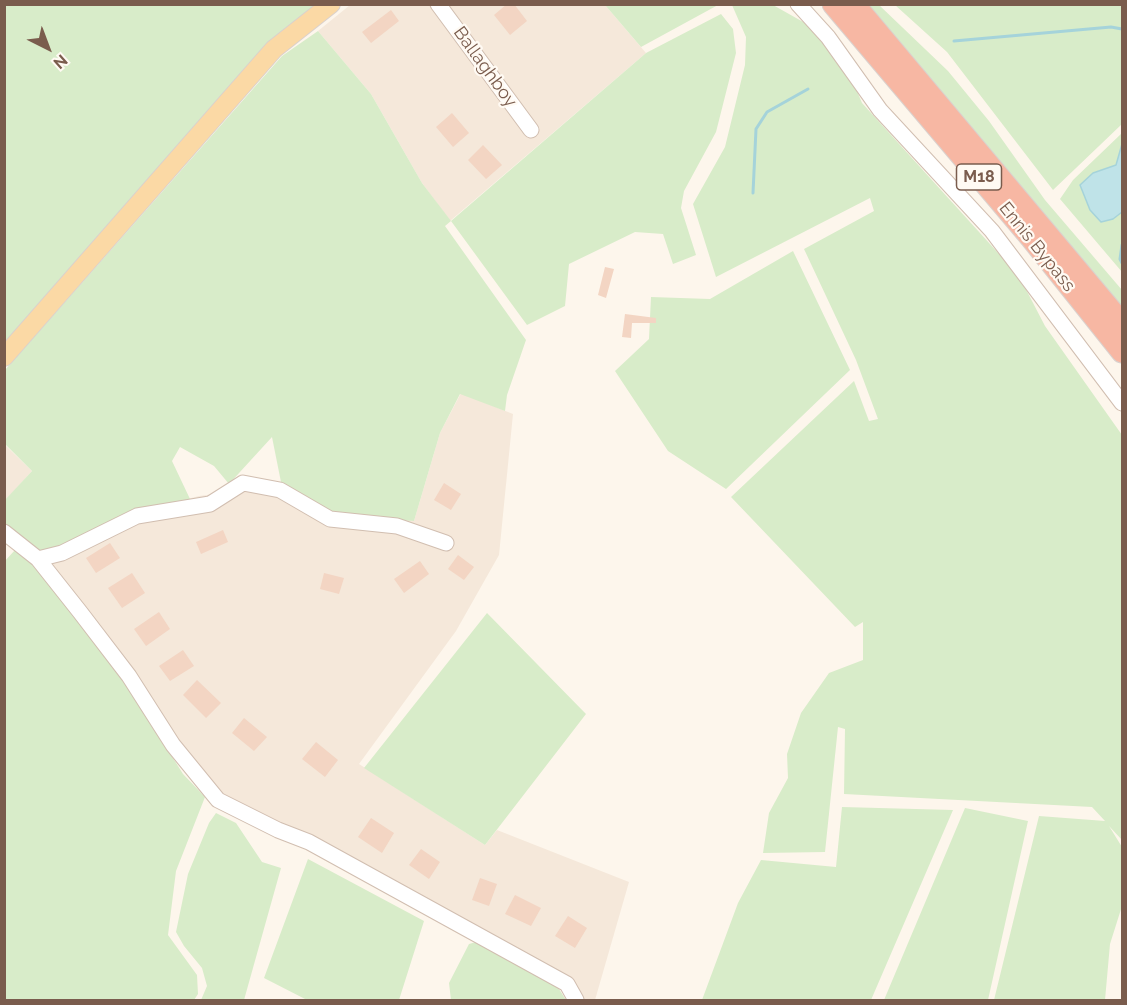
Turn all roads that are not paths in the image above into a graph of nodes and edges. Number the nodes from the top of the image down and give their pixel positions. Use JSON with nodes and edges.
{"nodes":[{"id":1,"x":331,"y":4,"type":"edge"},
{"id":2,"x":438,"y":4,"type":"edge"},
{"id":3,"x":798,"y":4,"type":"edge"},
{"id":4,"x":833,"y":4,"type":"edge"},
{"id":5,"x":854,"y":4,"type":"edge"},
{"id":6,"x":531,"y":130,"type":"dead end"},
{"id":7,"x":1122,"y":323,"type":"edge"},
{"id":8,"x":1122,"y":352,"type":"edge"},
{"id":9,"x":4,"y":357,"type":"edge"},
{"id":10,"x":1122,"y":403,"type":"edge"},
{"id":11,"x":4,"y":532,"type":"edge"},
{"id":12,"x":446,"y":543,"type":"dead end"},
{"id":13,"x":38,"y":559,"type":"junction"},
{"id":14,"x":576,"y":1000,"type":"edge"}],
"edges":[{"from":1,"to":9,"type":"main road"},
{"from":2,"to":6,"type":"street","name":"Ballaghboy"},
{"from":3,"to":10,"type":"street"},
{"from":4,"to":8,"type":"highway","name":"Ennis Bypass","number":"M18"},
{"from":5,"to":7,"type":"highway","name":"Ennis Bypass","number":"M18"},
{"from":11,"to":13,"type":"street"},
{"from":12,"to":13,"type":"street"},
{"from":13,"to":14,"type":"street"}]}
